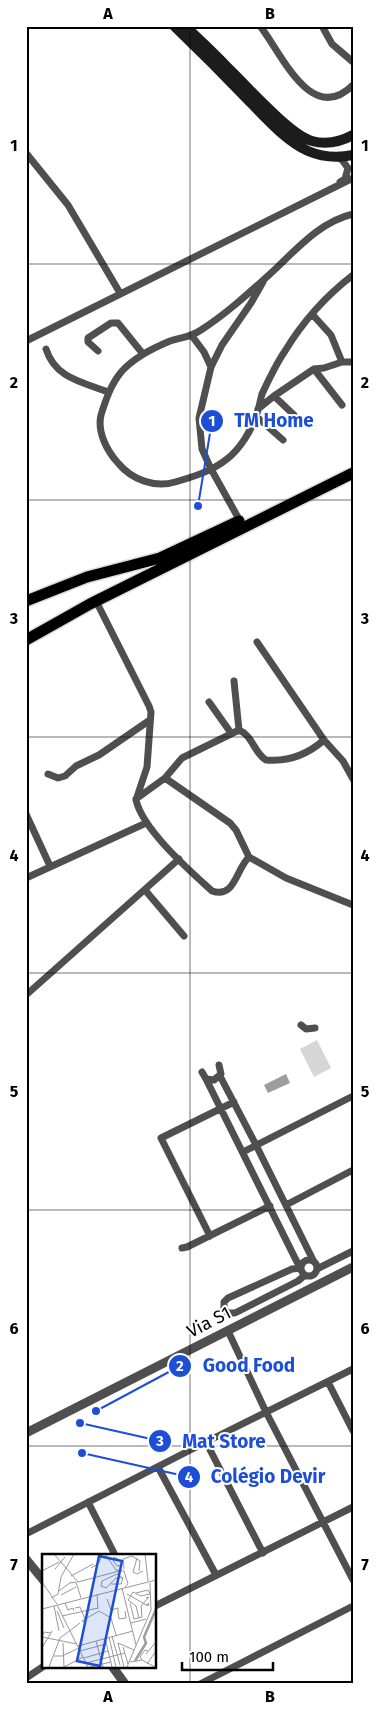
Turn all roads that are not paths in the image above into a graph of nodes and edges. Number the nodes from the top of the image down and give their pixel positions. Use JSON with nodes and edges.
{"nodes":[{"id":1,"x":174,"y":26,"type":"edge"},
{"id":2,"x":185,"y":26,"type":"edge"},
{"id":3,"x":260,"y":26,"type":"edge"},
{"id":4,"x":322,"y":26,"type":"edge"},
{"id":5,"x":353,"y":62,"type":"edge"},
{"id":6,"x":353,"y":85,"type":"edge"},
{"id":7,"x":353,"y":135,"type":"edge"},
{"id":8,"x":26,"y":153,"type":"edge"},
{"id":9,"x":353,"y":155,"type":"edge"},
{"id":10,"x":337,"y":157,"type":"junction"},
{"id":11,"x":353,"y":178,"type":"edge"},
{"id":12,"x":338,"y":184,"type":"junction"},
{"id":13,"x":353,"y":214,"type":"edge"},
{"id":14,"x":353,"y":275,"type":"edge"},
{"id":15,"x":264,"y":280,"type":"junction"},
{"id":16,"x":120,"y":293,"type":"junction"},
{"id":17,"x":312,"y":314,"type":"junction"},
{"id":18,"x":192,"y":336,"type":"junction"},
{"id":19,"x":26,"y":341,"type":"edge"},
{"id":20,"x":46,"y":349,"type":"dead end"},
{"id":21,"x":98,"y":350,"type":"dead end"},
{"id":22,"x":143,"y":354,"type":"junction"},
{"id":23,"x":342,"y":362,"type":"junction"},
{"id":24,"x":353,"y":362,"type":"edge"},
{"id":25,"x":211,"y":368,"type":"junction"},
{"id":26,"x":314,"y":369,"type":"junction"},
{"id":27,"x":108,"y":392,"type":"junction"},
{"id":28,"x":274,"y":396,"type":"junction"},
{"id":29,"x":342,"y":405,"type":"dead end"},
{"id":30,"x":257,"y":413,"type":"junction"},
{"id":31,"x":294,"y":415,"type":"dead end"},
{"id":32,"x":283,"y":440,"type":"dead end"},
{"id":33,"x":353,"y":464,"type":"edge"},
{"id":34,"x":211,"y":469,"type":"junction"},
{"id":35,"x":353,"y":473,"type":"edge"},
{"id":36,"x":240,"y":521,"type":"junction"},
{"id":37,"x":26,"y":601,"type":"edge"},
{"id":38,"x":96,"y":601,"type":"junction"},
{"id":39,"x":28,"y":638,"type":"edge"},
{"id":40,"x":256,"y":642,"type":"dead end"},
{"id":41,"x":234,"y":681,"type":"dead end"},
{"id":42,"x":209,"y":702,"type":"dead end"},
{"id":43,"x":150,"y":720,"type":"junction"},
{"id":44,"x":239,"y":730,"type":"junction"},
{"id":45,"x":231,"y":733,"type":"junction"},
{"id":46,"x":324,"y":740,"type":"junction"},
{"id":47,"x":48,"y":774,"type":"dead end"},
{"id":48,"x":165,"y":778,"type":"junction"},
{"id":49,"x":353,"y":779,"type":"edge"},
{"id":50,"x":136,"y":800,"type":"junction"},
{"id":51,"x":26,"y":814,"type":"edge"},
{"id":52,"x":146,"y":823,"type":"junction"},
{"id":53,"x":250,"y":857,"type":"junction"},
{"id":54,"x":179,"y":859,"type":"junction"},
{"id":55,"x":50,"y":866,"type":"junction"},
{"id":56,"x":26,"y":878,"type":"edge"},
{"id":57,"x":145,"y":890,"type":"junction"},
{"id":58,"x":353,"y":905,"type":"edge"},
{"id":59,"x":184,"y":936,"type":"dead end"},
{"id":60,"x":26,"y":995,"type":"edge"},
{"id":61,"x":301,"y":1025,"type":"dead end"},
{"id":62,"x":315,"y":1028,"type":"dead end"},
{"id":63,"x":219,"y":1065,"type":"dead end"},
{"id":64,"x":220,"y":1076,"type":"junction"},
{"id":65,"x":353,"y":1096,"type":"edge"},
{"id":66,"x":234,"y":1102,"type":"junction"},
{"id":67,"x":221,"y":1109,"type":"junction"},
{"id":68,"x":256,"y":1145,"type":"junction"},
{"id":69,"x":242,"y":1152,"type":"junction"},
{"id":70,"x":353,"y":1170,"type":"edge"},
{"id":71,"x":286,"y":1205,"type":"junction"},
{"id":72,"x":270,"y":1206,"type":"junction"},
{"id":73,"x":210,"y":1236,"type":"junction"},
{"id":74,"x":182,"y":1248,"type":"dead end"},
{"id":75,"x":353,"y":1251,"type":"edge"},
{"id":76,"x":315,"y":1265,"type":"junction"},
{"id":77,"x":301,"y":1267,"type":"junction"},
{"id":78,"x":353,"y":1267,"type":"edge"},
{"id":79,"x":305,"y":1276,"type":"junction"},
{"id":80,"x":228,"y":1330,"type":"junction"},
{"id":81,"x":353,"y":1369,"type":"edge"},
{"id":82,"x":328,"y":1382,"type":"junction"},
{"id":83,"x":266,"y":1412,"type":"junction"},
{"id":84,"x":353,"y":1430,"type":"edge"},
{"id":85,"x":26,"y":1433,"type":"edge"},
{"id":86,"x":206,"y":1442,"type":"junction"},
{"id":87,"x":158,"y":1467,"type":"junction"},
{"id":88,"x":88,"y":1502,"type":"junction"},
{"id":89,"x":353,"y":1507,"type":"edge"},
{"id":90,"x":322,"y":1522,"type":"junction"},
{"id":91,"x":26,"y":1534,"type":"edge"},
{"id":92,"x":263,"y":1553,"type":"junction"},
{"id":93,"x":114,"y":1554,"type":"edge"},
{"id":94,"x":26,"y":1559,"type":"edge"},
{"id":95,"x":216,"y":1575,"type":"junction"},
{"id":96,"x":42,"y":1579,"type":"edge"},
{"id":97,"x":353,"y":1580,"type":"edge"},
{"id":98,"x":156,"y":1605,"type":"edge"},
{"id":99,"x":353,"y":1606,"type":"edge"},
{"id":100,"x":42,"y":1667,"type":"edge"},
{"id":101,"x":113,"y":1668,"type":"edge"},
{"id":102,"x":26,"y":1679,"type":"edge"},
{"id":103,"x":30,"y":1684,"type":"edge"},
{"id":104,"x":125,"y":1684,"type":"edge"},
{"id":105,"x":200,"y":1684,"type":"edge"}],
"edges":[{"from":1,"to":10,"type":"main road"},
{"from":2,"to":7,"type":"main road"},
{"from":3,"to":6,"type":"street"},
{"from":4,"to":5,"type":"street"},
{"from":8,"to":16,"type":"street"},
{"from":9,"to":10,"type":"main road"},
{"from":10,"to":12,"type":"street"},
{"from":11,"to":12,"type":"street"},
{"from":12,"to":16,"type":"street"},
{"from":13,"to":15,"type":"street"},
{"from":14,"to":17,"type":"street"},
{"from":15,"to":18,"type":"street"},
{"from":15,"to":25,"type":"street"},
{"from":16,"to":19,"type":"street"},
{"from":17,"to":23,"type":"street"},
{"from":17,"to":30,"type":"street"},
{"from":18,"to":22,"type":"street"},
{"from":18,"to":25,"type":"street"},
{"from":20,"to":27,"type":"street"},
{"from":21,"to":22,"type":"street"},
{"from":22,"to":27,"type":"street"},
{"from":23,"to":24,"type":"street"},
{"from":23,"to":26,"type":"street"},
{"from":25,"to":34,"type":"street"},
{"from":26,"to":28,"type":"street"},
{"from":26,"to":29,"type":"street"},
{"from":27,"to":34,"type":"street"},
{"from":28,"to":30,"type":"street"},
{"from":28,"to":31,"type":"street"},
{"from":30,"to":32,"type":"street"},
{"from":30,"to":34,"type":"street"},
{"from":33,"to":36,"type":"highway"},
{"from":34,"to":36,"type":"street"},
{"from":35,"to":38,"type":"highway"},
{"from":36,"to":37,"type":"highway"},
{"from":38,"to":39,"type":"highway"},
{"from":38,"to":43,"type":"street"},
{"from":40,"to":46,"type":"street"},
{"from":41,"to":44,"type":"street"},
{"from":42,"to":45,"type":"street"},
{"from":43,"to":47,"type":"street"},
{"from":43,"to":50,"type":"street"},
{"from":44,"to":45,"type":"street"},
{"from":44,"to":46,"type":"street"},
{"from":45,"to":48,"type":"street"},
{"from":46,"to":49,"type":"street"},
{"from":48,"to":50,"type":"street"},
{"from":48,"to":53,"type":"street"},
{"from":50,"to":52,"type":"street"},
{"from":51,"to":55,"type":"street"},
{"from":52,"to":54,"type":"street"},
{"from":52,"to":55,"type":"street"},
{"from":53,"to":54,"type":"street"},
{"from":53,"to":58,"type":"street"},
{"from":54,"to":57,"type":"street"},
{"from":55,"to":56,"type":"street"},
{"from":57,"to":59,"type":"street"},
{"from":57,"to":60,"type":"street"},
{"from":61,"to":62,"type":"street"},
{"from":63,"to":64,"type":"street"},
{"from":64,"to":66,"type":"street"},
{"from":64,"to":67,"type":"street"},
{"from":65,"to":68,"type":"street"},
{"from":66,"to":67,"type":"street"},
{"from":66,"to":68,"type":"street"},
{"from":67,"to":69,"type":"street"},
{"from":67,"to":73,"type":"street"},
{"from":68,"to":69,"type":"street"},
{"from":68,"to":71,"type":"street"},
{"from":69,"to":72,"type":"street"},
{"from":70,"to":71,"type":"street"},
{"from":71,"to":76,"type":"street"},
{"from":72,"to":73,"type":"street"},
{"from":72,"to":77,"type":"street"},
{"from":73,"to":74,"type":"street"},
{"from":75,"to":76,"type":"street"},
{"from":76,"to":77,"type":"street"},
{"from":76,"to":79,"type":"street"},
{"from":77,"to":79,"type":"street"},
{"from":77,"to":79,"type":"street"},
{"from":78,"to":80,"type":"street","name":"Via S1"},
{"from":80,"to":83,"type":"street"},
{"from":80,"to":85,"type":"street","name":"Via S1"},
{"from":81,"to":82,"type":"street"},
{"from":82,"to":83,"type":"street"},
{"from":82,"to":84,"type":"street"},
{"from":83,"to":86,"type":"street"},
{"from":83,"to":90,"type":"street"},
{"from":86,"to":87,"type":"street"},
{"from":86,"to":92,"type":"street"},
{"from":87,"to":88,"type":"street"},
{"from":87,"to":95,"type":"street"},
{"from":88,"to":91,"type":"street"},
{"from":88,"to":93,"type":"street"},
{"from":89,"to":90,"type":"street"},
{"from":90,"to":92,"type":"street"},
{"from":90,"to":97,"type":"street"},
{"from":92,"to":95,"type":"street"},
{"from":94,"to":96,"type":"street"},
{"from":95,"to":98,"type":"street"},
{"from":99,"to":105,"type":"street"},
{"from":100,"to":102,"type":"street"},
{"from":101,"to":104,"type":"street"},
{"from":102,"to":103,"type":"street"}]}
